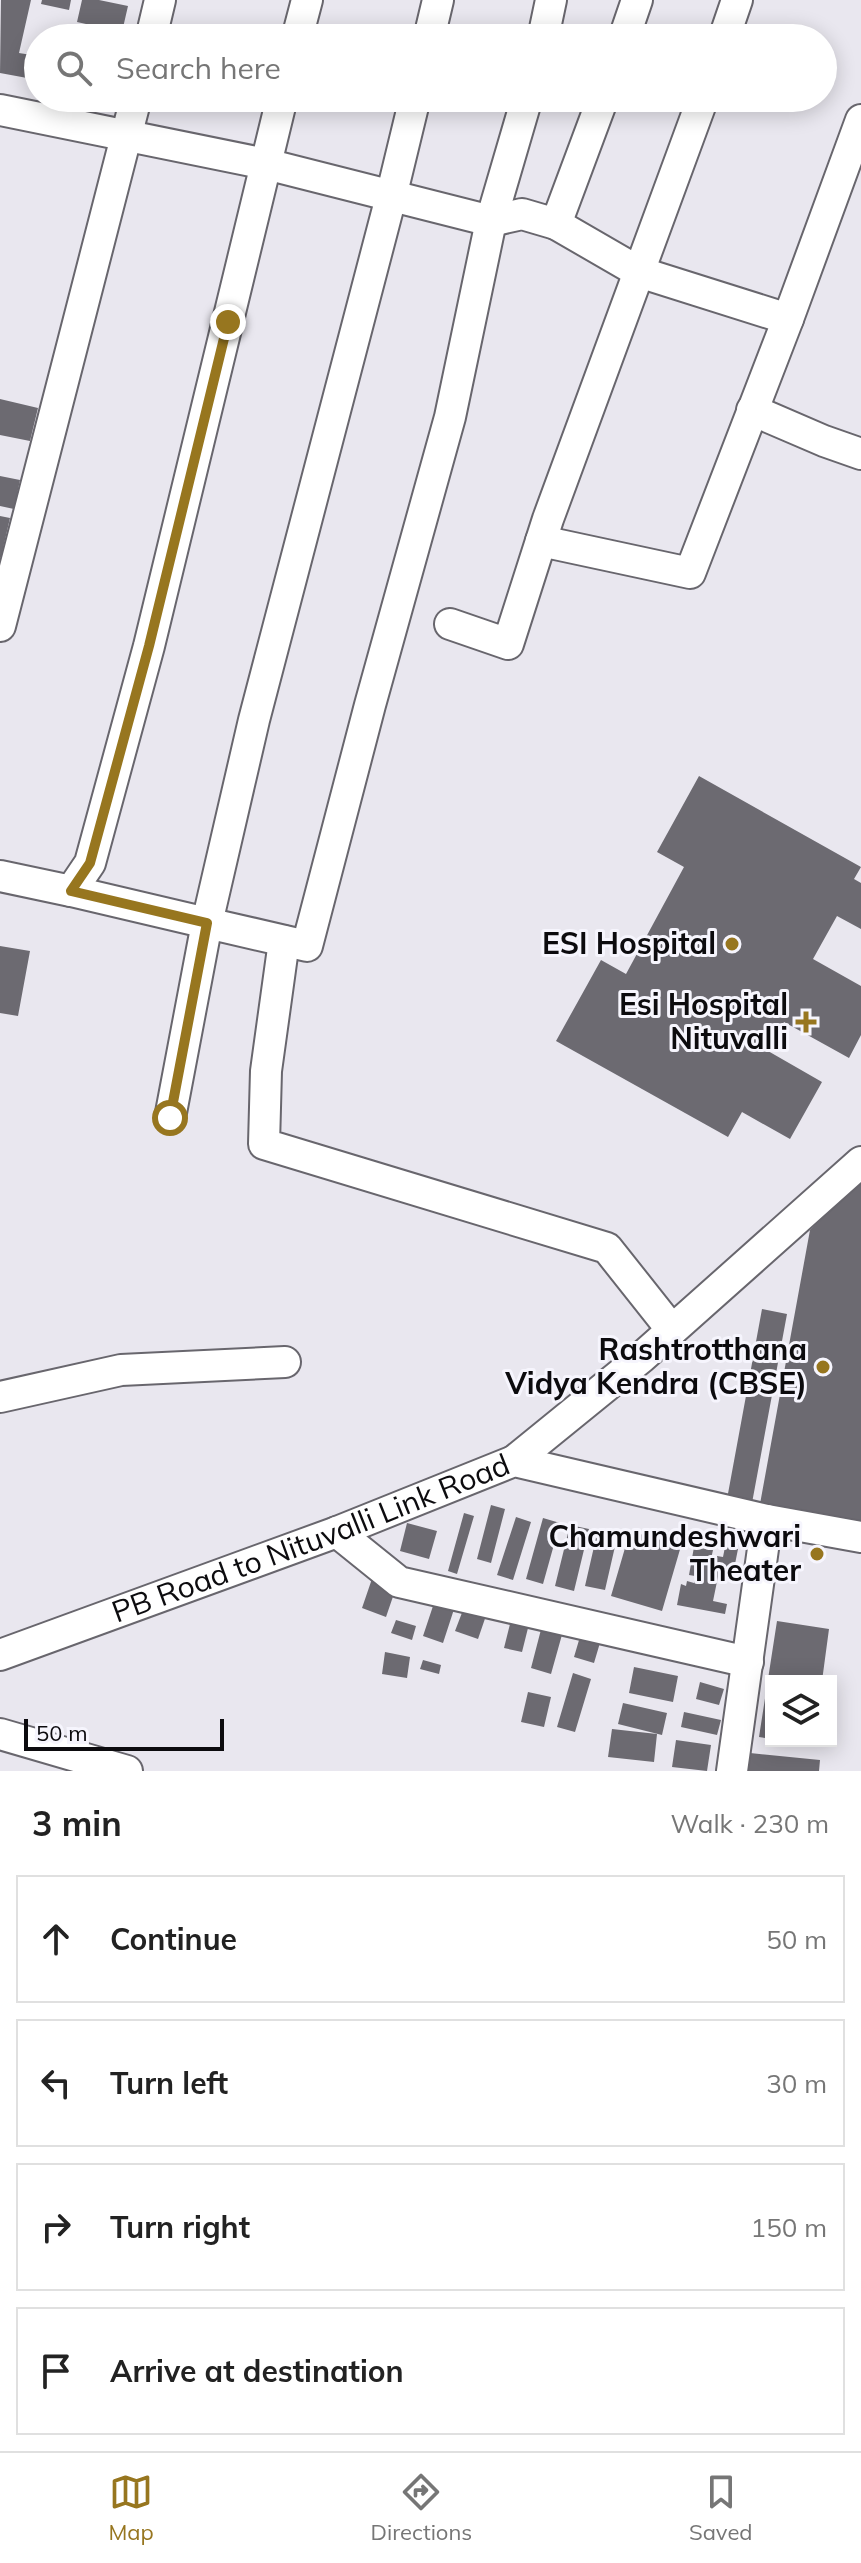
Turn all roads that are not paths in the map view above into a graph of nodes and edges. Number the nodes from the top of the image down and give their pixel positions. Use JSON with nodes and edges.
{"nodes":[{"id":1,"x":160,"y":0,"type":"edge"},
{"id":2,"x":307,"y":0,"type":"edge"},
{"id":3,"x":438,"y":0,"type":"edge"},
{"id":4,"x":551,"y":0,"type":"edge"},
{"id":5,"x":637,"y":0,"type":"edge"},
{"id":6,"x":737,"y":0,"type":"edge"},
{"id":7,"x":154,"y":24,"type":"edge"},
{"id":8,"x":301,"y":24,"type":"edge"},
{"id":9,"x":432,"y":24,"type":"edge"},
{"id":10,"x":546,"y":24,"type":"edge"},
{"id":11,"x":629,"y":24,"type":"edge"},
{"id":12,"x":729,"y":24,"type":"edge"},
{"id":13,"x":0,"y":110,"type":"edge"},
{"id":14,"x":132,"y":112,"type":"edge"},
{"id":15,"x":279,"y":112,"type":"edge"},
{"id":16,"x":412,"y":112,"type":"edge"},
{"id":17,"x":523,"y":112,"type":"edge"},
{"id":18,"x":598,"y":112,"type":"edge"},
{"id":19,"x":698,"y":112,"type":"edge"},
{"id":20,"x":861,"y":120,"type":"edge"},
{"id":21,"x":126,"y":136,"type":"junction"},
{"id":22,"x":266,"y":164,"type":"junction"},
{"id":23,"x":391,"y":197,"type":"junction"},
{"id":24,"x":491,"y":221,"type":"junction"},
{"id":25,"x":556,"y":224,"type":"junction"},
{"id":26,"x":639,"y":272,"type":"junction"},
{"id":27,"x":788,"y":319,"type":"junction"},
{"id":28,"x":752,"y":410,"type":"junction"},
{"id":29,"x":861,"y":454,"type":"edge"},
{"id":30,"x":541,"y":541,"type":"junction"},
{"id":31,"x":450,"y":624,"type":"dead end"},
{"id":32,"x":0,"y":626,"type":"edge"},
{"id":33,"x":0,"y":876,"type":"edge"},
{"id":34,"x":71,"y":891,"type":"junction"},
{"id":35,"x":207,"y":923,"type":"junction"},
{"id":36,"x":284,"y":941,"type":"junction"},
{"id":37,"x":170,"y":1118,"type":"dead end"},
{"id":38,"x":861,"y":1162,"type":"edge"},
{"id":39,"x":672,"y":1330,"type":"junction"},
{"id":40,"x":285,"y":1362,"type":"dead end"},
{"id":41,"x":0,"y":1397,"type":"edge"},
{"id":42,"x":514,"y":1461,"type":"junction"},
{"id":43,"x":767,"y":1520,"type":"junction"},
{"id":44,"x":337,"y":1532,"type":"junction"},
{"id":45,"x":861,"y":1537,"type":"edge"},
{"id":46,"x":0,"y":1655,"type":"edge"},
{"id":47,"x":748,"y":1662,"type":"junction"},
{"id":48,"x":0,"y":1734,"type":"edge"},
{"id":49,"x":127,"y":1771,"type":"edge"},
{"id":50,"x":732,"y":1771,"type":"edge"}],
"edges":[{"from":1,"to":7,"type":"street"},
{"from":2,"to":8,"type":"street"},
{"from":3,"to":9,"type":"street"},
{"from":4,"to":10,"type":"street"},
{"from":5,"to":11,"type":"street"},
{"from":6,"to":12,"type":"street"},
{"from":13,"to":21,"type":"street"},
{"from":14,"to":21,"type":"street"},
{"from":15,"to":22,"type":"street"},
{"from":16,"to":23,"type":"street"},
{"from":17,"to":24,"type":"street"},
{"from":18,"to":25,"type":"street"},
{"from":19,"to":26,"type":"street"},
{"from":20,"to":27,"type":"street"},
{"from":21,"to":22,"type":"street"},
{"from":21,"to":32,"type":"street"},
{"from":22,"to":23,"type":"street"},
{"from":22,"to":34,"type":"street"},
{"from":23,"to":24,"type":"street"},
{"from":23,"to":35,"type":"street"},
{"from":24,"to":25,"type":"street"},
{"from":24,"to":36,"type":"street"},
{"from":25,"to":26,"type":"street"},
{"from":26,"to":27,"type":"street"},
{"from":26,"to":30,"type":"street"},
{"from":27,"to":28,"type":"street"},
{"from":28,"to":29,"type":"street"},
{"from":28,"to":30,"type":"street"},
{"from":30,"to":31,"type":"street"},
{"from":33,"to":34,"type":"street"},
{"from":34,"to":35,"type":"street"},
{"from":35,"to":36,"type":"street"},
{"from":35,"to":37,"type":"street"},
{"from":36,"to":39,"type":"street"},
{"from":38,"to":39,"type":"street"},
{"from":39,"to":42,"type":"street"},
{"from":40,"to":41,"type":"street"},
{"from":42,"to":43,"type":"street","name":"PB Road to Nituvalli Link Road"},
{"from":42,"to":44,"type":"street","name":"PB Road to Nituvalli Link Road"},
{"from":43,"to":45,"type":"street","name":"PB Road to Nituvalli Link Road"},
{"from":43,"to":47,"type":"street"},
{"from":44,"to":46,"type":"street","name":"PB Road to Nituvalli Link Road"},
{"from":44,"to":47,"type":"street"},
{"from":47,"to":50,"type":"street"},
{"from":48,"to":49,"type":"street"}]}
